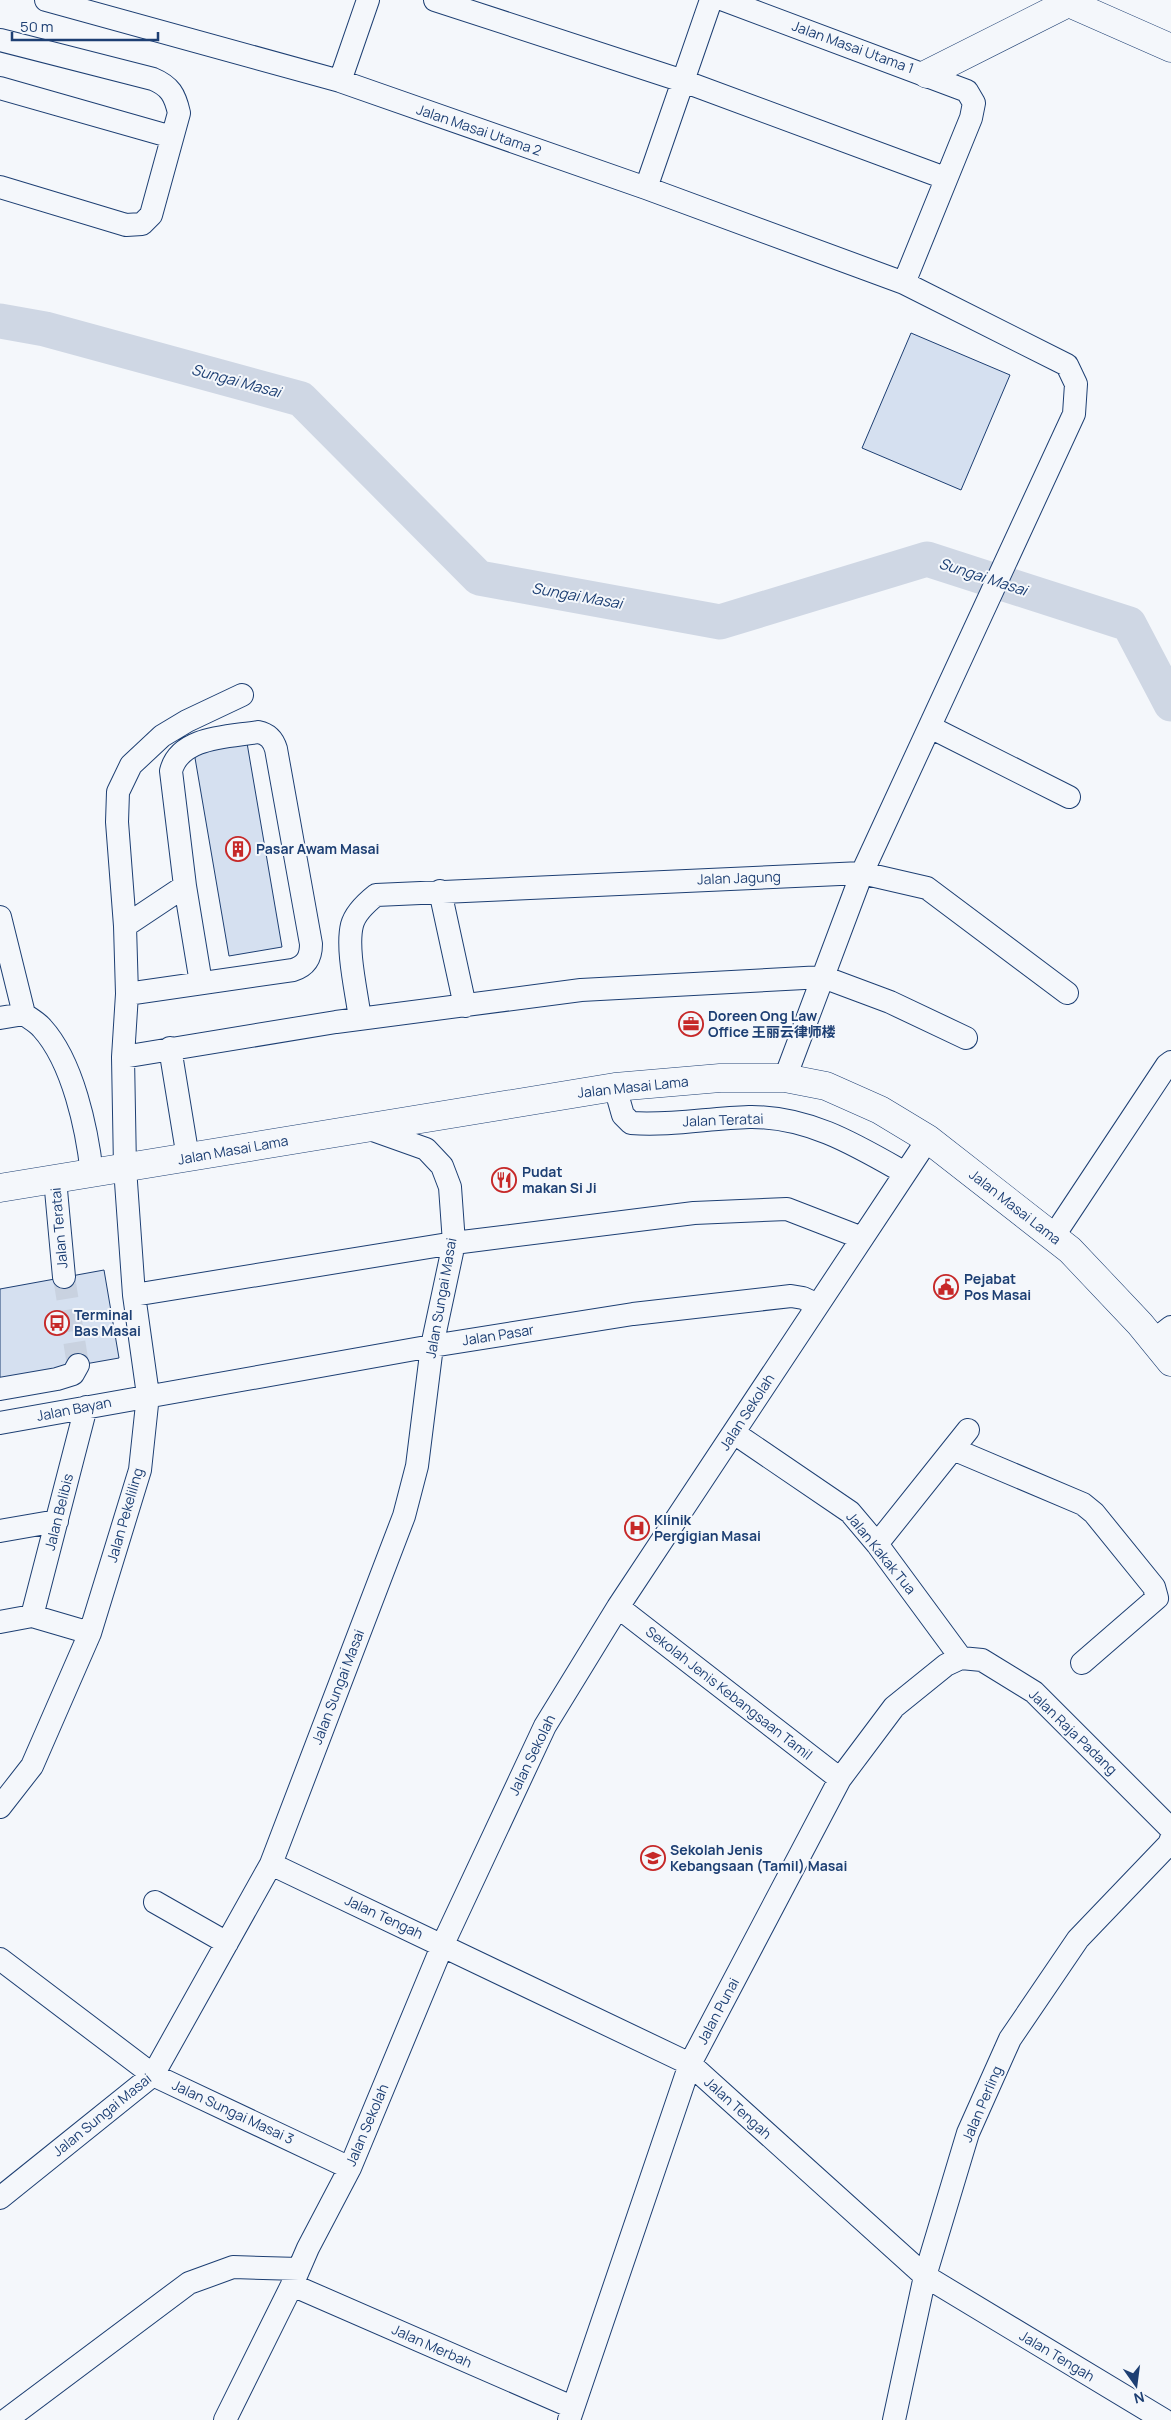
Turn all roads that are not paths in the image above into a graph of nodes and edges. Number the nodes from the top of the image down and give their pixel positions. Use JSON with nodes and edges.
{"nodes":[{"id":1,"x":48,"y":0,"type":"edge"},
{"id":2,"x":368,"y":0,"type":"edge"},
{"id":3,"x":435,"y":0,"type":"edge"},
{"id":4,"x":711,"y":0,"type":"edge"},
{"id":5,"x":724,"y":0,"type":"edge"},
{"id":6,"x":1065,"y":1,"type":"edge"},
{"id":7,"x":0,"y":40,"type":"edge"},
{"id":8,"x":1171,"y":48,"type":"edge"},
{"id":9,"x":927,"y":74,"type":"junction"},
{"id":10,"x":340,"y":81,"type":"junction"},
{"id":11,"x":683,"y":81,"type":"junction"},
{"id":12,"x":0,"y":88,"type":"edge"},
{"id":13,"x":172,"y":137,"type":"junction"},
{"id":14,"x":945,"y":178,"type":"junction"},
{"id":15,"x":0,"y":187,"type":"edge"},
{"id":16,"x":646,"y":188,"type":"junction"},
{"id":17,"x":904,"y":283,"type":"junction"},
{"id":18,"x":242,"y":695,"type":"dead end"},
{"id":19,"x":930,"y":727,"type":"junction"},
{"id":20,"x":1069,"y":797,"type":"dead end"},
{"id":21,"x":862,"y":873,"type":"junction"},
{"id":22,"x":184,"y":886,"type":"junction"},
{"id":23,"x":440,"y":891,"type":"junction"},
{"id":24,"x":0,"y":917,"type":"edge"},
{"id":25,"x":125,"y":926,"type":"junction"},
{"id":26,"x":823,"y":977,"type":"junction"},
{"id":27,"x":201,"y":983,"type":"junction"},
{"id":28,"x":1067,"y":992,"type":"dead end"},
{"id":29,"x":127,"y":994,"type":"junction"},
{"id":30,"x":466,"y":1006,"type":"junction"},
{"id":31,"x":24,"y":1014,"type":"junction"},
{"id":32,"x":0,"y":1018,"type":"edge"},
{"id":33,"x":360,"y":1019,"type":"junction"},
{"id":34,"x":966,"y":1038,"type":"dead end"},
{"id":35,"x":170,"y":1048,"type":"junction"},
{"id":36,"x":123,"y":1057,"type":"junction"},
{"id":37,"x":1171,"y":1062,"type":"edge"},
{"id":38,"x":785,"y":1078,"type":"junction"},
{"id":39,"x":615,"y":1087,"type":"junction"},
{"id":40,"x":366,"y":1128,"type":"junction"},
{"id":41,"x":928,"y":1139,"type":"junction"},
{"id":42,"x":188,"y":1158,"type":"junction"},
{"id":43,"x":124,"y":1168,"type":"junction"},
{"id":44,"x":905,"y":1173,"type":"junction"},
{"id":45,"x":92,"y":1174,"type":"junction"},
{"id":46,"x":55,"y":1180,"type":"junction"},
{"id":47,"x":0,"y":1188,"type":"edge"},
{"id":48,"x":1053,"y":1236,"type":"junction"},
{"id":49,"x":862,"y":1238,"type":"junction"},
{"id":50,"x":454,"y":1243,"type":"junction"},
{"id":51,"x":64,"y":1277,"type":"tunnel mouth"},
{"id":52,"x":134,"y":1295,"type":"junction"},
{"id":53,"x":818,"y":1305,"type":"junction"},
{"id":54,"x":1162,"y":1334,"type":"edge"},
{"id":55,"x":432,"y":1346,"type":"junction"},
{"id":56,"x":1171,"y":1362,"type":"edge"},
{"id":57,"x":78,"y":1365,"type":"dead end"},
{"id":58,"x":0,"y":1389,"type":"edge"},
{"id":59,"x":148,"y":1395,"type":"junction"},
{"id":60,"x":86,"y":1407,"type":"junction"},
{"id":61,"x":0,"y":1423,"type":"edge"},
{"id":62,"x":968,"y":1430,"type":"dead end"},
{"id":63,"x":734,"y":1433,"type":"junction"},
{"id":64,"x":953,"y":1449,"type":"junction"},
{"id":65,"x":56,"y":1521,"type":"junction"},
{"id":66,"x":0,"y":1531,"type":"edge"},
{"id":67,"x":878,"y":1544,"type":"junction"},
{"id":68,"x":618,"y":1607,"type":"junction"},
{"id":69,"x":32,"y":1616,"type":"junction"},
{"id":70,"x":0,"y":1622,"type":"edge"},
{"id":71,"x":90,"y":1633,"type":"junction"},
{"id":72,"x":961,"y":1658,"type":"junction"},
{"id":73,"x":1082,"y":1663,"type":"dead end"},
{"id":74,"x":840,"y":1779,"type":"junction"},
{"id":75,"x":0,"y":1807,"type":"edge"},
{"id":76,"x":1171,"y":1829,"type":"edge"},
{"id":77,"x":1171,"y":1839,"type":"edge"},
{"id":78,"x":271,"y":1864,"type":"junction"},
{"id":79,"x":155,"y":1902,"type":"dead end"},
{"id":80,"x":227,"y":1943,"type":"junction"},
{"id":81,"x":443,"y":1944,"type":"junction"},
{"id":82,"x":0,"y":1959,"type":"edge"},
{"id":83,"x":690,"y":2064,"type":"junction"},
{"id":84,"x":153,"y":2075,"type":"junction"},
{"id":85,"x":350,"y":2168,"type":"junction"},
{"id":86,"x":0,"y":2198,"type":"edge"},
{"id":87,"x":925,"y":2276,"type":"junction"},
{"id":88,"x":296,"y":2277,"type":"junction"},
{"id":89,"x":570,"y":2414,"type":"edge"},
{"id":90,"x":6,"y":2420,"type":"edge"},
{"id":91,"x":225,"y":2420,"type":"edge"},
{"id":92,"x":894,"y":2420,"type":"edge"},
{"id":93,"x":1164,"y":2420,"type":"edge"}],
"edges":[{"from":1,"to":10,"type":"street","name":"Jalan Masai Utama 2"},
{"from":2,"to":10,"type":"street"},
{"from":3,"to":11,"type":"street"},
{"from":4,"to":11,"type":"street"},
{"from":5,"to":9,"type":"street","name":"Jalan Masai Utama 1"},
{"from":6,"to":8,"type":"main road"},
{"from":6,"to":9,"type":"main road"},
{"from":7,"to":13,"type":"street"},
{"from":9,"to":14,"type":"street","name":"Jalan Masai Utama 1"},
{"from":10,"to":16,"type":"street","name":"Jalan Masai Utama 2"},
{"from":11,"to":14,"type":"street"},
{"from":11,"to":16,"type":"street"},
{"from":12,"to":13,"type":"street"},
{"from":13,"to":15,"type":"street"},
{"from":14,"to":17,"type":"street"},
{"from":16,"to":17,"type":"street","name":"Jalan Masai Utama 2"},
{"from":17,"to":19,"type":"street","name":"Jalan Masai Utama 2"},
{"from":18,"to":25,"type":"street","name":"Jalan Pekeliling"},
{"from":19,"to":20,"type":"street"},
{"from":19,"to":21,"type":"street","name":"Jalan Masai Utama 2"},
{"from":21,"to":23,"type":"street","name":"Jalan Jagung"},
{"from":21,"to":26,"type":"street","name":"Jalan Masai Utama 2"},
{"from":21,"to":28,"type":"street","name":"Jalan Jagung"},
{"from":22,"to":25,"type":"street"},
{"from":22,"to":27,"type":"street"},
{"from":22,"to":27,"type":"street"},
{"from":23,"to":30,"type":"street"},
{"from":23,"to":33,"type":"street","name":"Jalan Jagung"},
{"from":24,"to":31,"type":"street"},
{"from":25,"to":29,"type":"street","name":"Jalan Pekeliling"},
{"from":26,"to":30,"type":"street"},
{"from":26,"to":34,"type":"street"},
{"from":26,"to":38,"type":"street","name":"Jalan Masai Utama 2"},
{"from":27,"to":29,"type":"street"},
{"from":29,"to":36,"type":"street","name":"Jalan Pekeliling"},
{"from":30,"to":33,"type":"street"},
{"from":31,"to":32,"type":"street"},
{"from":31,"to":45,"type":"street"},
{"from":33,"to":35,"type":"street"},
{"from":35,"to":36,"type":"street"},
{"from":35,"to":42,"type":"street"},
{"from":36,"to":43,"type":"street","name":"Jalan Pekeliling"},
{"from":37,"to":48,"type":"street"},
{"from":38,"to":39,"type":"main road","name":"Jalan Masai Lama"},
{"from":38,"to":41,"type":"main road","name":"Jalan Masai Lama"},
{"from":39,"to":40,"type":"main road","name":"Jalan Masai Lama"},
{"from":39,"to":44,"type":"street","name":"Jalan Teratai"},
{"from":40,"to":42,"type":"main road","name":"Jalan Masai Lama"},
{"from":40,"to":50,"type":"street","name":"Jalan Sungai Masai"},
{"from":41,"to":44,"type":"street","name":"Jalan Sekolah"},
{"from":41,"to":48,"type":"main road","name":"Jalan Masai Lama"},
{"from":42,"to":43,"type":"main road","name":"Jalan Masai Lama"},
{"from":43,"to":45,"type":"main road","name":"Jalan Masai Lama"},
{"from":43,"to":52,"type":"street","name":"Jalan Pekeliling"},
{"from":44,"to":49,"type":"street","name":"Jalan Sekolah"},
{"from":45,"to":46,"type":"main road","name":"Jalan Masai Lama"},
{"from":46,"to":47,"type":"main road","name":"Jalan Masai Lama"},
{"from":46,"to":51,"type":"street","name":"Jalan Teratai"},
{"from":48,"to":54,"type":"main road","name":"Jalan Masai Lama"},
{"from":49,"to":50,"type":"street"},
{"from":49,"to":53,"type":"street","name":"Jalan Sekolah"},
{"from":50,"to":52,"type":"street"},
{"from":50,"to":55,"type":"street","name":"Jalan Sungai Masai"},
{"from":52,"to":59,"type":"street","name":"Jalan Pekeliling"},
{"from":53,"to":55,"type":"street","name":"Jalan Pasar"},
{"from":53,"to":63,"type":"street","name":"Jalan Sekolah"},
{"from":54,"to":56,"type":"main road","name":"Jalan Masai Lama"},
{"from":55,"to":59,"type":"street","name":"Jalan Pasar"},
{"from":55,"to":78,"type":"street","name":"Jalan Sungai Masai"},
{"from":57,"to":58,"type":"street"},
{"from":59,"to":60,"type":"street","name":"Jalan Bayan"},
{"from":59,"to":71,"type":"street","name":"Jalan Pekeliling"},
{"from":60,"to":61,"type":"street","name":"Jalan Bayan"},
{"from":60,"to":65,"type":"street","name":"Jalan Belibis"},
{"from":62,"to":64,"type":"street"},
{"from":63,"to":67,"type":"street","name":"Jalan Kakak Tua"},
{"from":63,"to":68,"type":"street","name":"Jalan Sekolah"},
{"from":64,"to":67,"type":"street"},
{"from":64,"to":73,"type":"street"},
{"from":65,"to":66,"type":"street"},
{"from":65,"to":69,"type":"street","name":"Jalan Belibis"},
{"from":67,"to":72,"type":"street","name":"Jalan Kakak Tua"},
{"from":68,"to":74,"type":"street","name":"Sekolah Jenis Kebangsaan Tamil"},
{"from":68,"to":81,"type":"street","name":"Jalan Sekolah"},
{"from":69,"to":70,"type":"street"},
{"from":69,"to":71,"type":"street"},
{"from":71,"to":75,"type":"street","name":"Jalan Pekeliling"},
{"from":72,"to":74,"type":"street","name":"Jalan Punai"},
{"from":72,"to":76,"type":"street","name":"Jalan Raja Padang"},
{"from":74,"to":83,"type":"street","name":"Jalan Punai"},
{"from":77,"to":87,"type":"street","name":"Jalan Perling"},
{"from":78,"to":80,"type":"street","name":"Jalan Sungai Masai"},
{"from":78,"to":81,"type":"street","name":"Jalan Tengah"},
{"from":79,"to":80,"type":"street"},
{"from":80,"to":84,"type":"street","name":"Jalan Sungai Masai"},
{"from":81,"to":83,"type":"street","name":"Jalan Tengah"},
{"from":81,"to":85,"type":"street","name":"Jalan Sekolah"},
{"from":82,"to":84,"type":"street","name":"Jalan Sungai Masai 3"},
{"from":83,"to":87,"type":"street","name":"Jalan Tengah"},
{"from":83,"to":89,"type":"street","name":"Jalan Punai"},
{"from":84,"to":85,"type":"street","name":"Jalan Sungai Masai 3"},
{"from":84,"to":86,"type":"street","name":"Jalan Sungai Masai"},
{"from":85,"to":88,"type":"street","name":"Jalan Sekolah"},
{"from":87,"to":92,"type":"street","name":"Jalan Perling"},
{"from":87,"to":93,"type":"street","name":"Jalan Tengah"},
{"from":88,"to":89,"type":"street","name":"Jalan Merbah"},
{"from":88,"to":90,"type":"street"},
{"from":88,"to":91,"type":"street","name":"Jalan Sekolah"}]}
